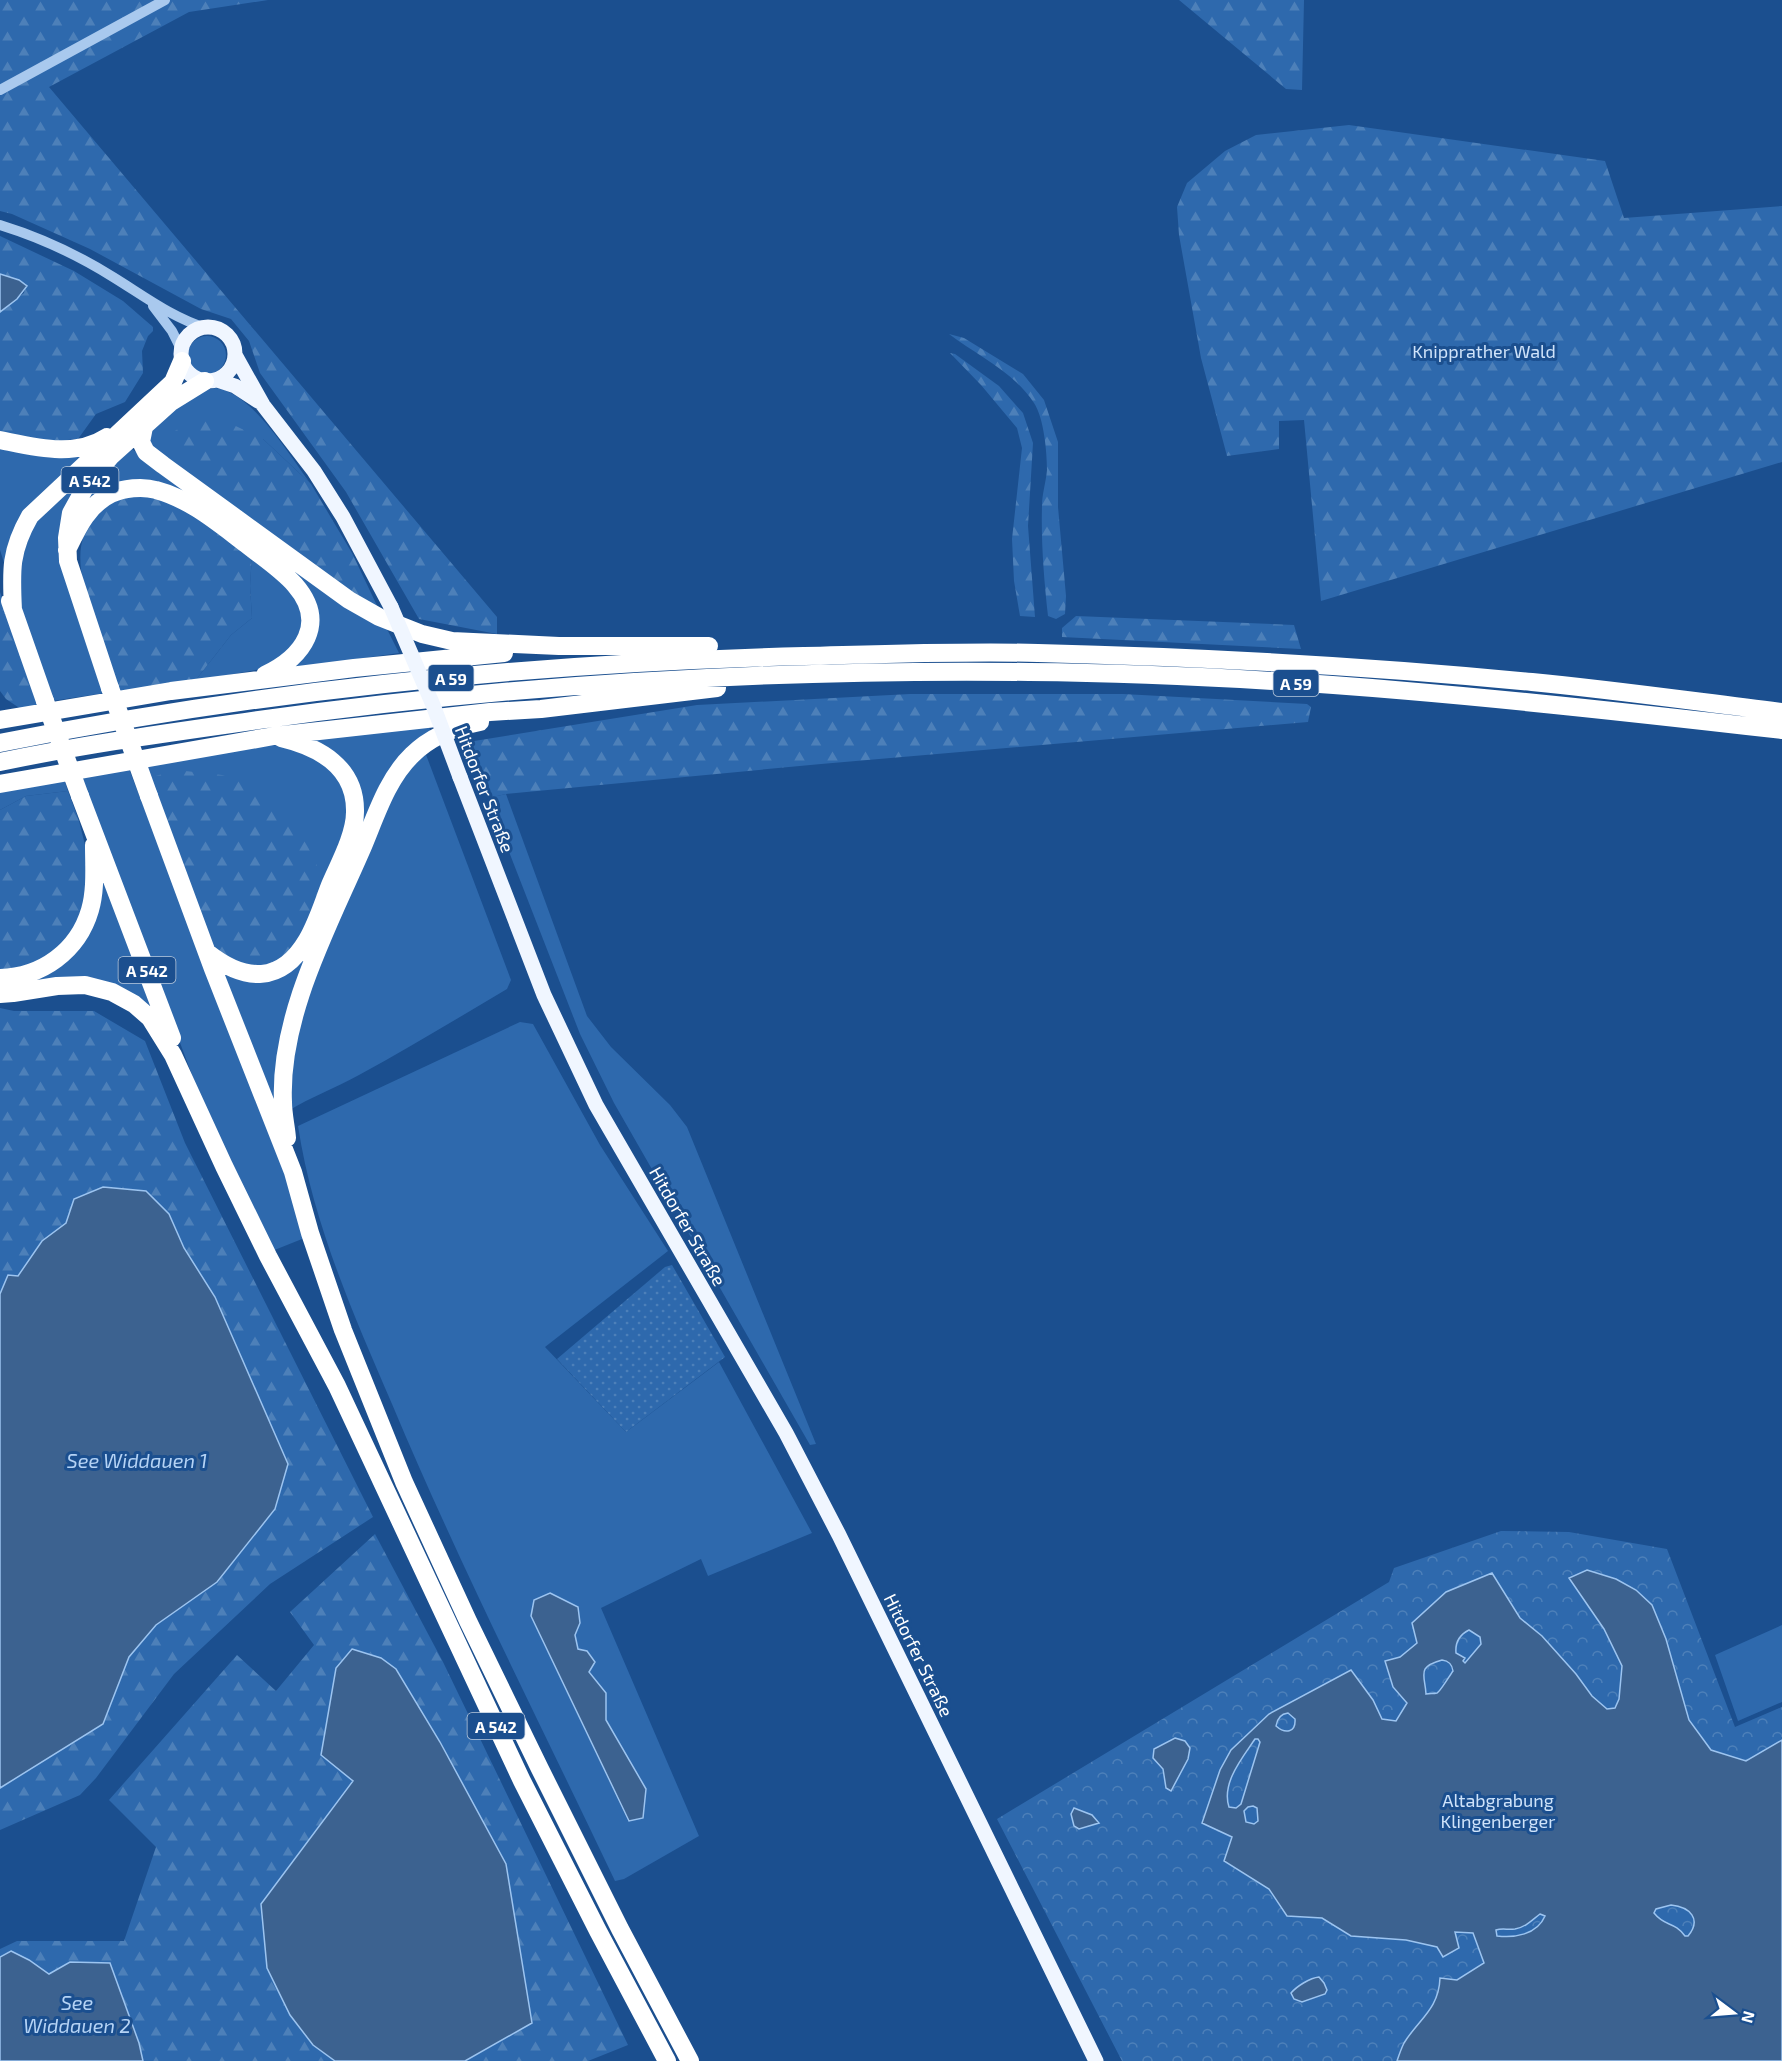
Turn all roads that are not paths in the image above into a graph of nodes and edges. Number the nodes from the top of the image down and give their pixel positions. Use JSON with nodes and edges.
{"nodes":[{"id":1,"x":165,"y":0,"type":"edge"},
{"id":2,"x":0,"y":90,"type":"edge"},
{"id":3,"x":0,"y":225,"type":"edge"},
{"id":4,"x":149,"y":301,"type":"junction"},
{"id":5,"x":206,"y":328,"type":"junction"},
{"id":6,"x":235,"y":354,"type":"junction"},
{"id":7,"x":182,"y":356,"type":"junction"},
{"id":8,"x":211,"y":380,"type":"junction"},
{"id":9,"x":263,"y":405,"type":"junction"},
{"id":10,"x":138,"y":424,"type":"junction"},
{"id":11,"x":0,"y":440,"type":"edge"},
{"id":12,"x":67,"y":550,"type":"junction"},
{"id":13,"x":0,"y":572,"type":"edge"},
{"id":14,"x":13,"y":610,"type":"junction"},
{"id":15,"x":559,"y":646,"type":"junction"},
{"id":16,"x":907,"y":653,"type":"junction"},
{"id":17,"x":809,"y":674,"type":"junction"},
{"id":18,"x":256,"y":679,"type":"junction"},
{"id":19,"x":541,"y":709,"type":"junction"},
{"id":20,"x":1782,"y":712,"type":"edge"},
{"id":21,"x":0,"y":720,"type":"edge"},
{"id":22,"x":1782,"y":730,"type":"edge"},
{"id":23,"x":274,"y":736,"type":"junction"},
{"id":24,"x":0,"y":743,"type":"edge"},
{"id":25,"x":0,"y":762,"type":"edge"},
{"id":26,"x":0,"y":784,"type":"edge"},
{"id":27,"x":94,"y":834,"type":"junction"},
{"id":28,"x":208,"y":953,"type":"junction"},
{"id":29,"x":0,"y":978,"type":"edge"},
{"id":30,"x":0,"y":993,"type":"edge"},
{"id":31,"x":198,"y":1107,"type":"junction"},
{"id":32,"x":293,"y":1172,"type":"junction"},
{"id":33,"x":667,"y":2061,"type":"edge"},
{"id":34,"x":690,"y":2061,"type":"edge"},
{"id":35,"x":1096,"y":2061,"type":"edge"}],
"edges":[{"from":1,"to":2,"type":"street"},
{"from":3,"to":4,"type":"street"},
{"from":4,"to":5,"type":"street"},
{"from":4,"to":7,"type":"street"},
{"from":5,"to":6,"type":"main road"},
{"from":5,"to":7,"type":"main road"},
{"from":6,"to":8,"type":"main road"},
{"from":6,"to":9,"type":"main road","name":"Hitdorfer Straße"},
{"from":7,"to":8,"type":"main road"},
{"from":7,"to":10,"type":"highway","number":"A 542"},
{"from":8,"to":9,"type":"main road","name":"Hitdorfer Straße"},
{"from":8,"to":10,"type":"highway","number":"A 542"},
{"from":9,"to":35,"type":"main road","name":"Hitdorfer Straße","bridge":true},
{"from":10,"to":11,"type":"highway"},
{"from":10,"to":12,"type":"highway","number":"A 542"},
{"from":10,"to":14,"type":"highway","number":"A 542"},
{"from":10,"to":15,"type":"highway"},
{"from":12,"to":18,"type":"highway"},
{"from":12,"to":28,"type":"highway","number":"A 542","bridge":true},
{"from":13,"to":14,"type":"highway"},
{"from":14,"to":27,"type":"highway","number":"A 542","bridge":true},
{"from":15,"to":16,"type":"highway"},
{"from":15,"to":18,"type":"highway"},
{"from":16,"to":20,"type":"highway","number":"A 59"},
{"from":16,"to":24,"type":"highway","number":"A 59"},
{"from":17,"to":19,"type":"highway"},
{"from":17,"to":22,"type":"highway","number":"A 59"},
{"from":17,"to":25,"type":"highway","number":"A 59"},
{"from":18,"to":21,"type":"highway"},
{"from":19,"to":23,"type":"highway"},
{"from":19,"to":32,"type":"highway"},
{"from":23,"to":26,"type":"highway"},
{"from":23,"to":28,"type":"highway"},
{"from":27,"to":29,"type":"highway"},
{"from":27,"to":31,"type":"highway","number":"A 542"},
{"from":28,"to":32,"type":"highway","number":"A 542"},
{"from":30,"to":31,"type":"highway"},
{"from":31,"to":33,"type":"highway","number":"A 542"},
{"from":32,"to":34,"type":"highway","number":"A 542"}]}
